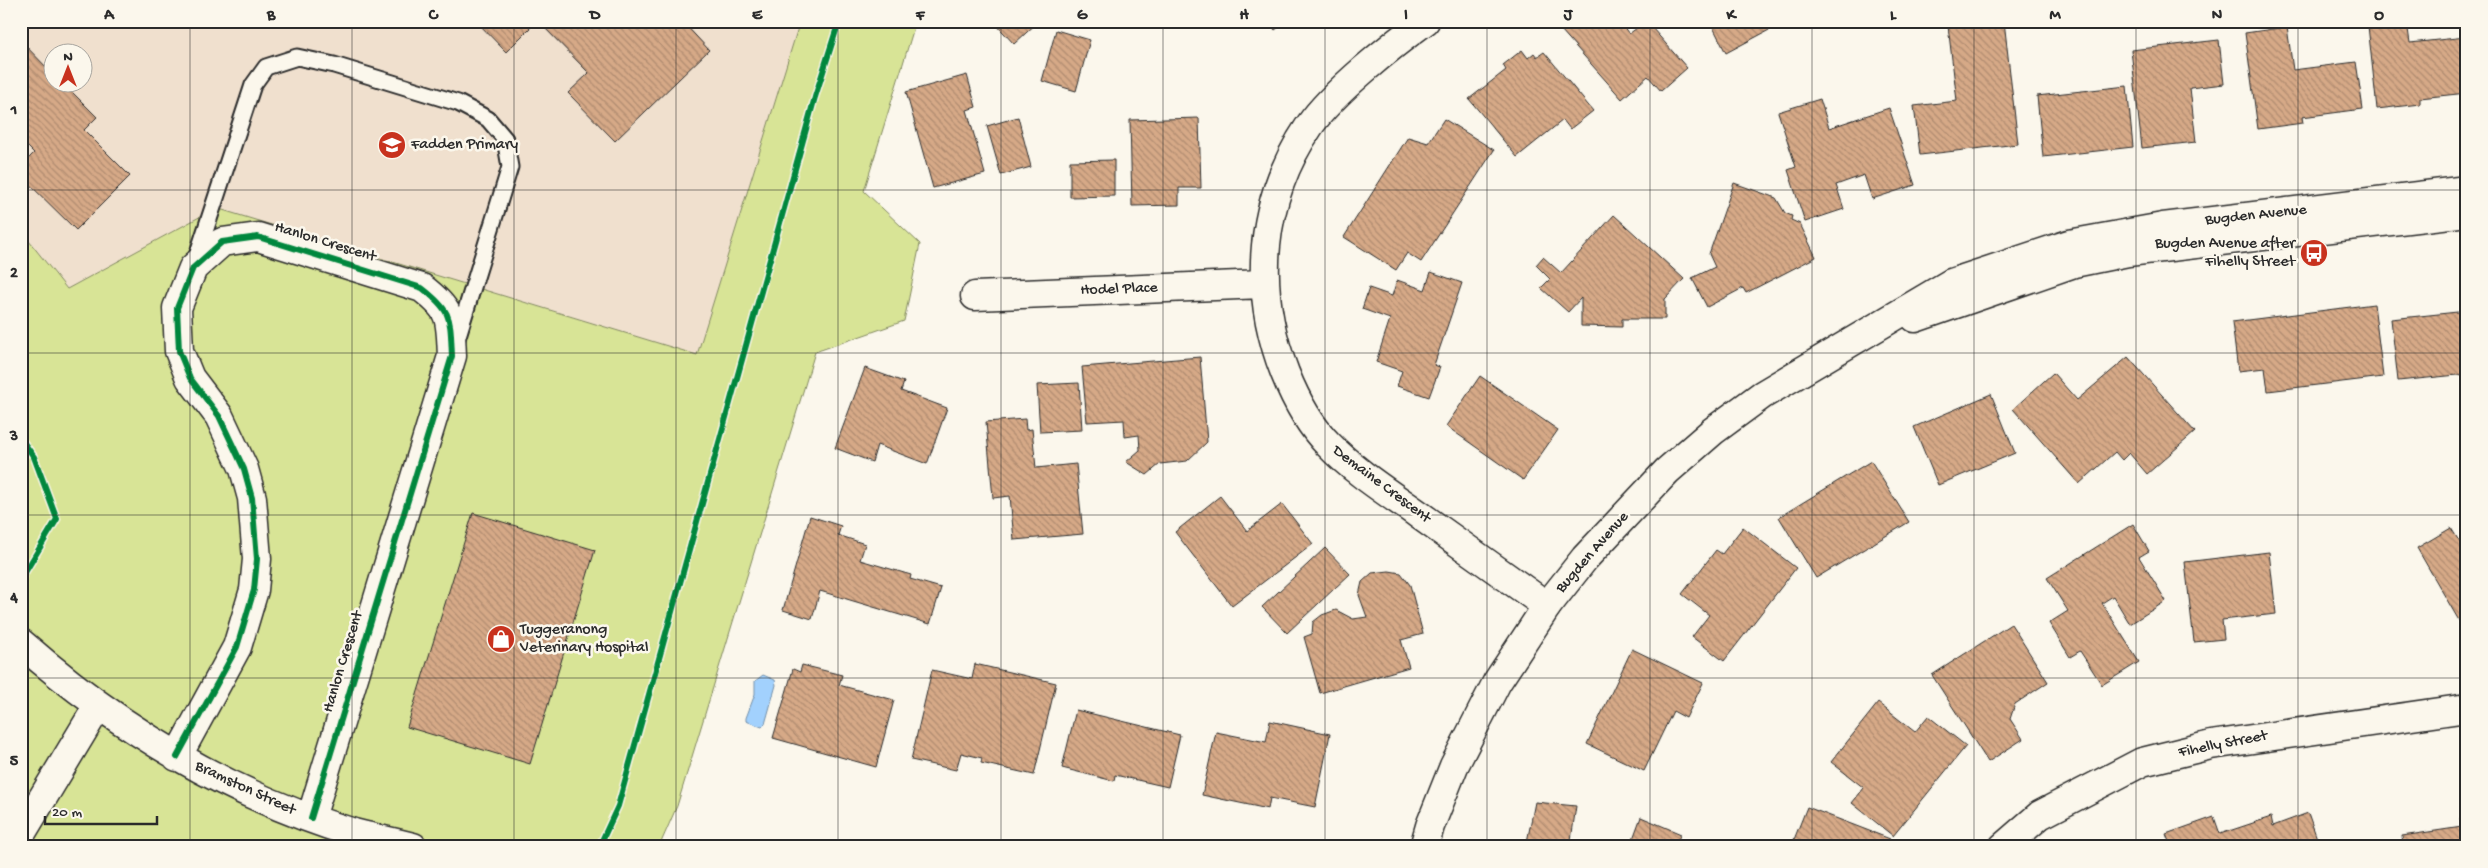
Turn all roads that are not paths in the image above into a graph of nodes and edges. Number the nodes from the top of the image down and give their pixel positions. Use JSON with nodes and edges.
{"nodes":[{"id":1,"x":1415,"y":24,"type":"edge"},
{"id":2,"x":2467,"y":190,"type":"edge"},
{"id":3,"x":2467,"y":212,"type":"edge"},
{"id":4,"x":2235,"y":229,"type":"junction"},
{"id":5,"x":192,"y":268,"type":"junction"},
{"id":6,"x":1263,"y":284,"type":"junction"},
{"id":7,"x":975,"y":296,"type":"dead end"},
{"id":8,"x":452,"y":356,"type":"junction"},
{"id":9,"x":1548,"y":606,"type":"junction"},
{"id":10,"x":21,"y":643,"type":"edge"},
{"id":11,"x":98,"y":706,"type":"junction"},
{"id":12,"x":2467,"y":708,"type":"edge"},
{"id":13,"x":177,"y":757,"type":"junction"},
{"id":14,"x":311,"y":818,"type":"junction"},
{"id":15,"x":21,"y":834,"type":"edge"},
{"id":16,"x":413,"y":847,"type":"edge"},
{"id":17,"x":1424,"y":847,"type":"edge"},
{"id":18,"x":2003,"y":847,"type":"edge"}],
"edges":[{"from":1,"to":6,"type":"street","name":"Demaine Crescent"},
{"from":2,"to":4,"type":"street","name":"Bugden Avenue"},
{"from":3,"to":4,"type":"street","name":"Bugden Avenue"},
{"from":4,"to":9,"type":"street","name":"Bugden Avenue"},
{"from":5,"to":8,"type":"street","name":"Hanlon Crescent"},
{"from":5,"to":8,"type":"lane"},
{"from":5,"to":13,"type":"street","name":"Hanlon Crescent"},
{"from":6,"to":7,"type":"street","name":"Hodel Place"},
{"from":6,"to":9,"type":"street","name":"Demaine Crescent"},
{"from":8,"to":14,"type":"street","name":"Hanlon Crescent"},
{"from":9,"to":17,"type":"street","name":"Bugden Avenue"},
{"from":10,"to":11,"type":"street","name":"Bramston Street"},
{"from":11,"to":13,"type":"street","name":"Bramston Street"},
{"from":11,"to":15,"type":"street"},
{"from":12,"to":18,"type":"street","name":"Fihelly Street"},
{"from":13,"to":14,"type":"street","name":"Bramston Street"},
{"from":14,"to":16,"type":"street","name":"Bramston Street"}]}
